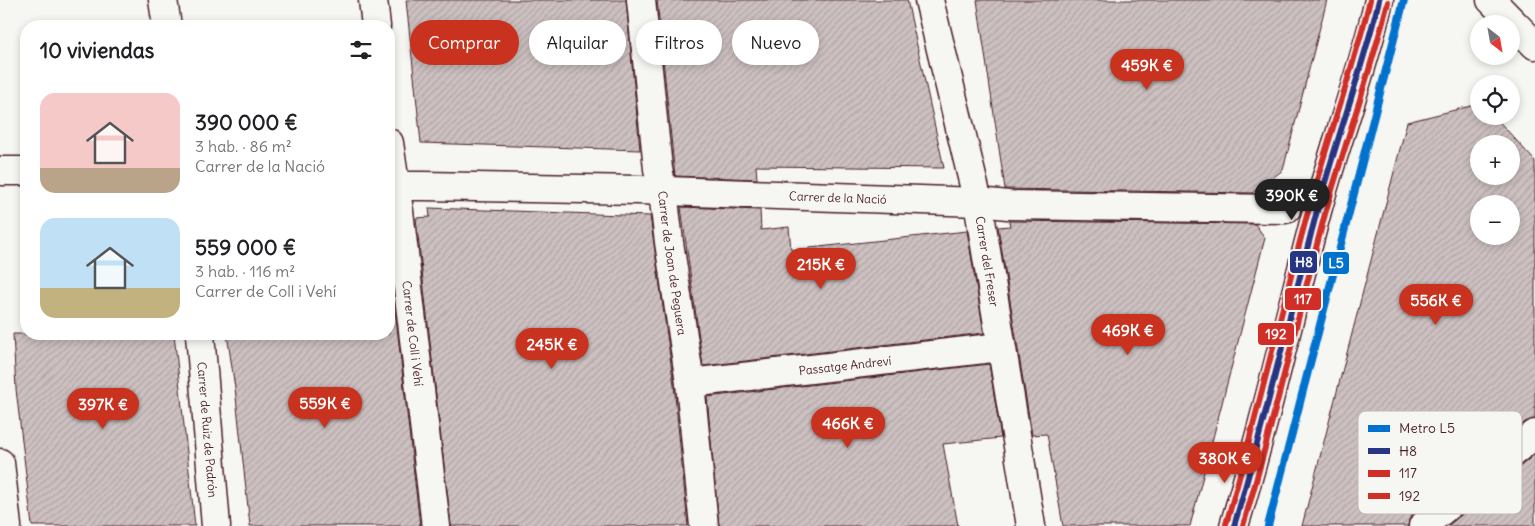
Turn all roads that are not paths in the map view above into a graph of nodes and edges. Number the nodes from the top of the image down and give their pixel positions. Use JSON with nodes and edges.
{"nodes":[{"id":1,"x":163,"y":0,"type":"edge"},
{"id":2,"x":373,"y":0,"type":"edge"},
{"id":3,"x":641,"y":0,"type":"edge"},
{"id":4,"x":929,"y":0,"type":"edge"},
{"id":5,"x":1379,"y":0,"type":"edge"},
{"id":6,"x":1491,"y":0,"type":"edge"},
{"id":7,"x":166,"y":20,"type":"edge"},
{"id":8,"x":375,"y":20,"type":"edge"},
{"id":9,"x":1535,"y":45,"type":"edge"},
{"id":10,"x":0,"y":171,"type":"edge"},
{"id":11,"x":20,"y":171,"type":"edge"},
{"id":12,"x":395,"y":187,"type":"edge"},
{"id":13,"x":663,"y":192,"type":"junction"},
{"id":14,"x":978,"y":202,"type":"junction"},
{"id":15,"x":1286,"y":209,"type":"dead end"},
{"id":16,"x":395,"y":210,"type":"edge"},
{"id":17,"x":200,"y":340,"type":"edge"},
{"id":18,"x":1001,"y":347,"type":"junction"},
{"id":19,"x":690,"y":383,"type":"junction"},
{"id":20,"x":1535,"y":434,"type":"edge"},
{"id":21,"x":1522,"y":445,"type":"edge"},
{"id":22,"x":0,"y":463,"type":"edge"},
{"id":23,"x":1438,"y":514,"type":"edge"},
{"id":24,"x":8,"y":526,"type":"edge"},
{"id":25,"x":216,"y":526,"type":"edge"},
{"id":26,"x":436,"y":526,"type":"edge"},
{"id":27,"x":704,"y":526,"type":"edge"},
{"id":28,"x":1031,"y":526,"type":"edge"},
{"id":29,"x":1234,"y":526,"type":"edge"},
{"id":30,"x":1423,"y":526,"type":"edge"}],
"edges":[{"from":1,"to":7,"type":"street"},
{"from":2,"to":8,"type":"street"},
{"from":3,"to":13,"type":"street","name":"Carrer de Joan de Peguera"},
{"from":4,"to":14,"type":"street","name":"Carrer del Freser"},
{"from":5,"to":29,"type":"street"},
{"from":6,"to":9,"type":"street"},
{"from":10,"to":11,"type":"street"},
{"from":12,"to":13,"type":"street","name":"Carrer de la Nació"},
{"from":13,"to":14,"type":"street","name":"Carrer de la Nació"},
{"from":13,"to":19,"type":"street","name":"Carrer de Joan de Peguera"},
{"from":14,"to":15,"type":"street","name":"Carrer de la Nació"},
{"from":14,"to":18,"type":"street","name":"Carrer del Freser"},
{"from":16,"to":26,"type":"street","name":"Carrer de Coll i Vehí"},
{"from":17,"to":25,"type":"street","name":"Carrer de Ruiz de Padrón"},
{"from":18,"to":19,"type":"street","name":"Passatge Andreví"},
{"from":18,"to":28,"type":"street","name":"Carrer del Freser"},
{"from":19,"to":27,"type":"street","name":"Carrer de Joan de Peguera"},
{"from":20,"to":21,"type":"street"},
{"from":22,"to":24,"type":"street"},
{"from":23,"to":30,"type":"street"}]}
